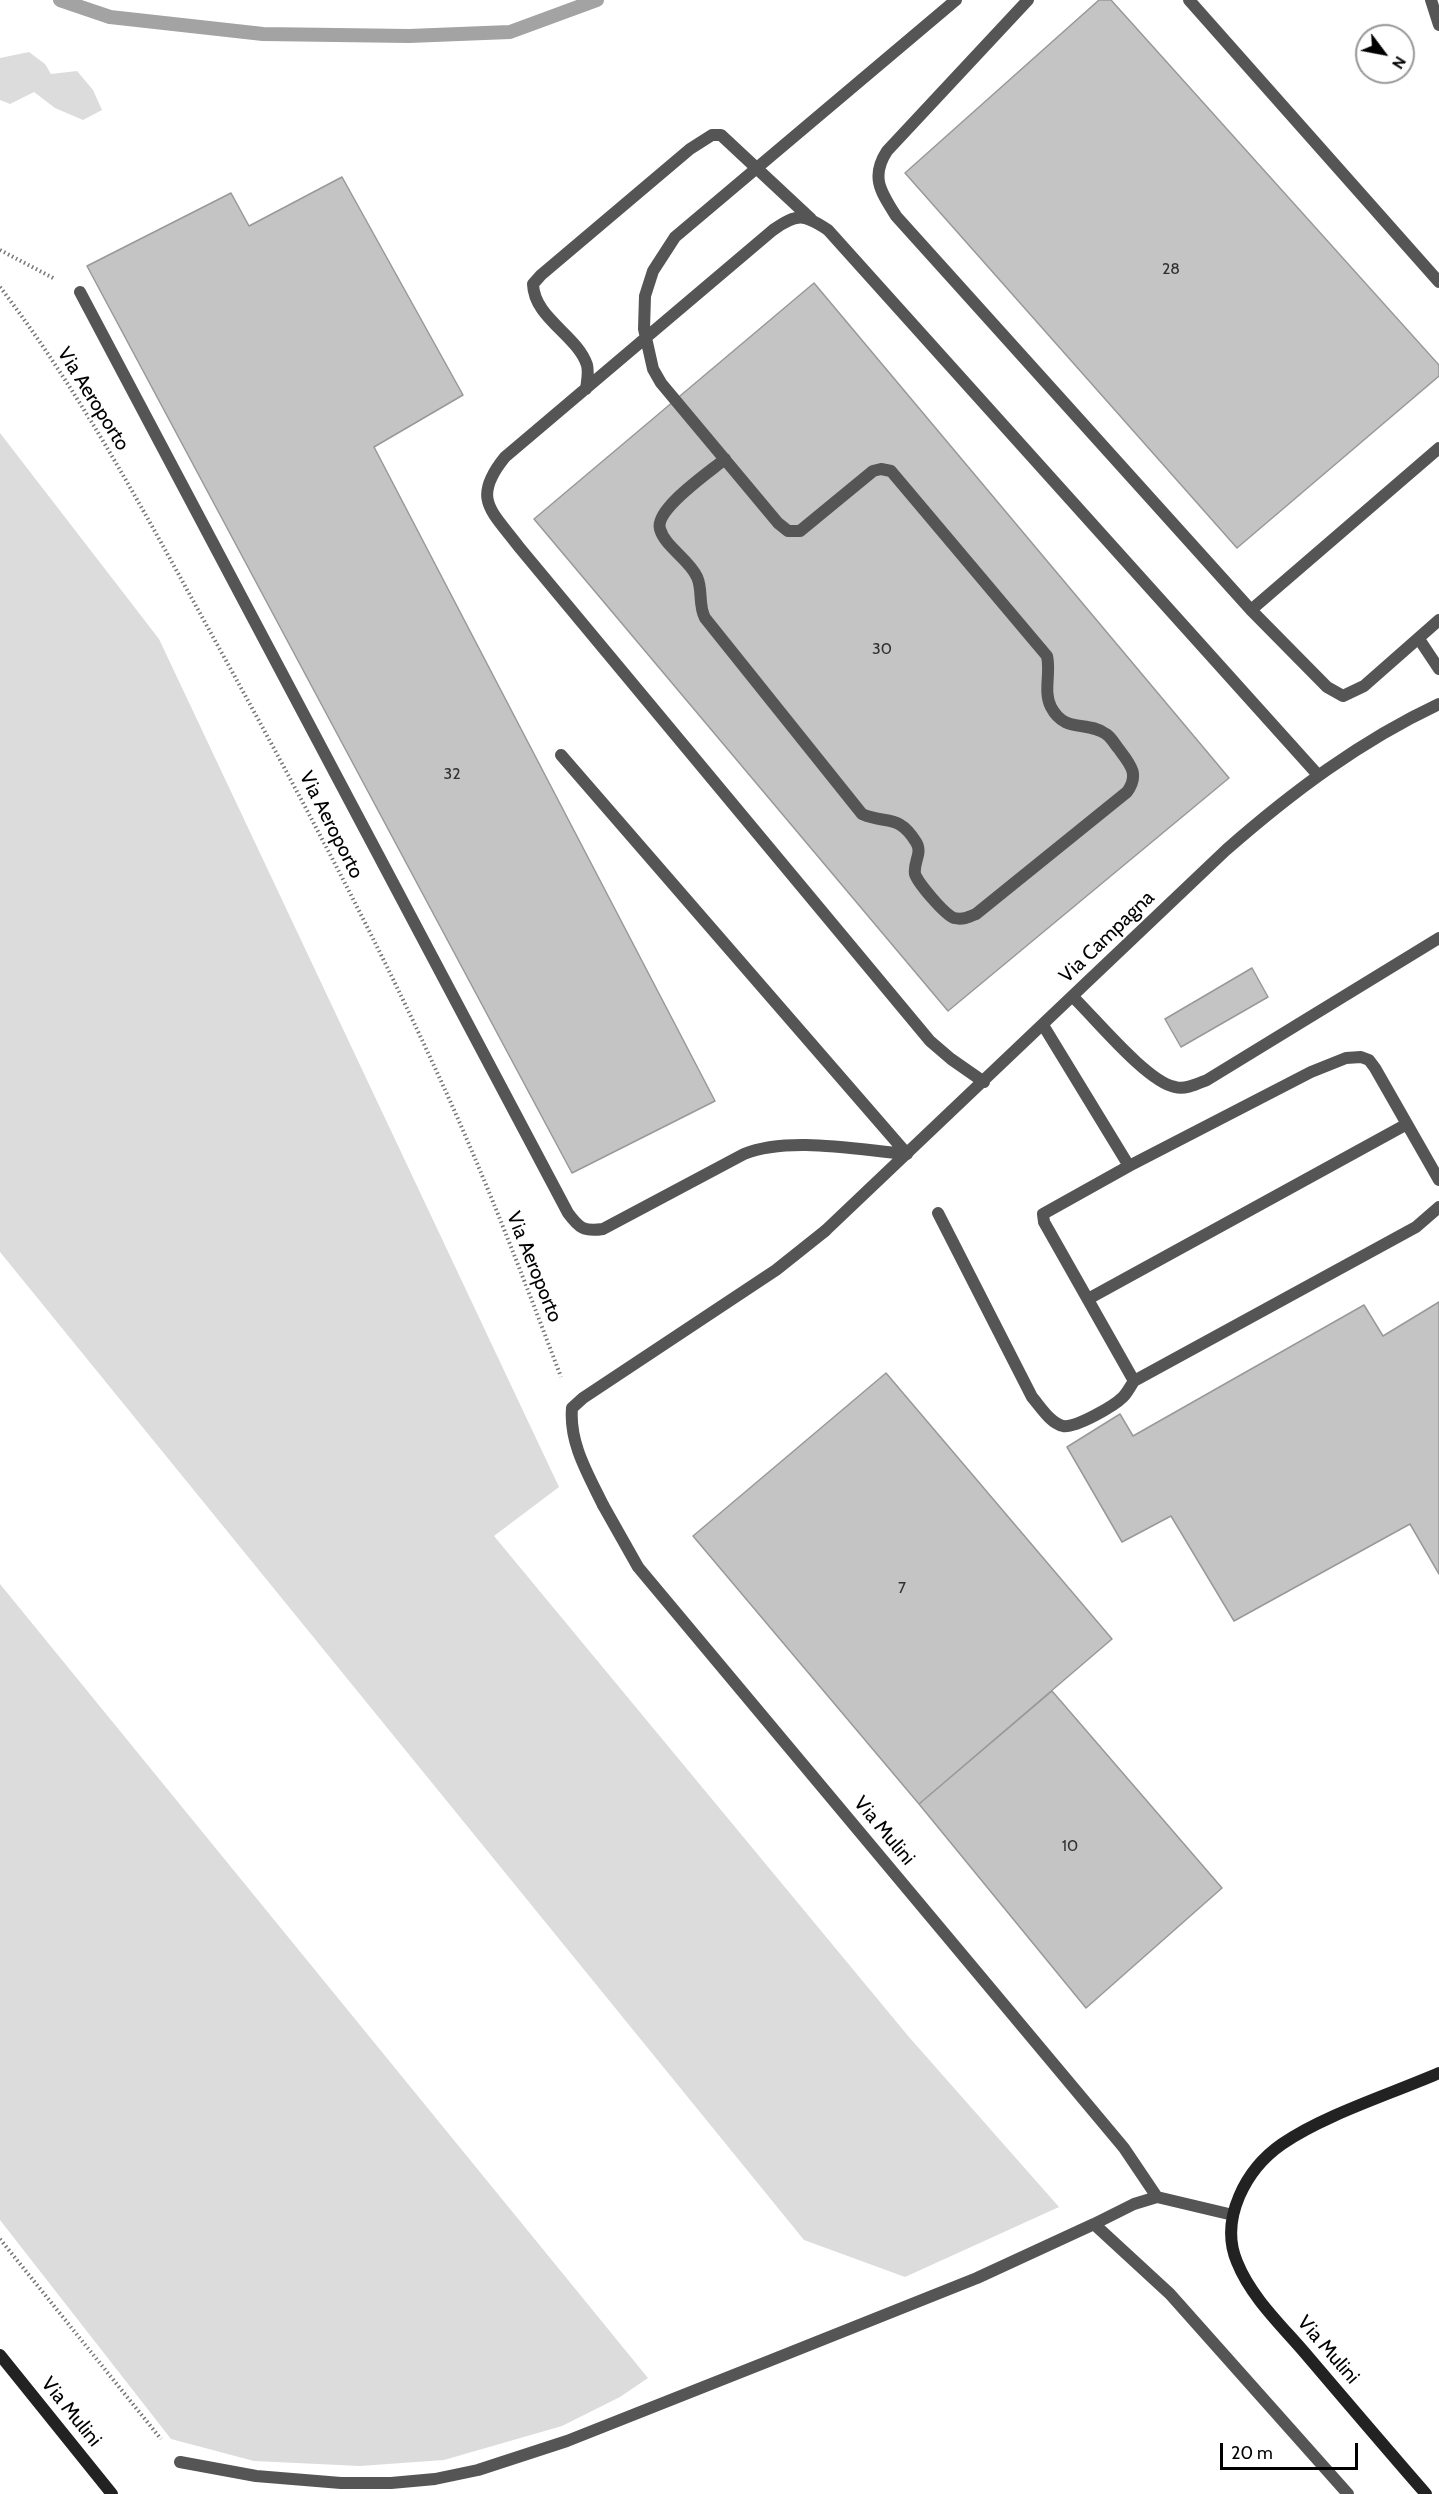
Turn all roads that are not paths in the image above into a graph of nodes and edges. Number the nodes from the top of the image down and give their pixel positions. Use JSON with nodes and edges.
{"nodes":[{"id":1,"x":956,"y":0,"type":"edge"},
{"id":2,"x":1028,"y":0,"type":"edge"},
{"id":3,"x":1189,"y":0,"type":"edge"},
{"id":4,"x":1431,"y":0,"type":"edge"},
{"id":5,"x":1439,"y":25,"type":"edge"},
{"id":6,"x":812,"y":220,"type":"junction"},
{"id":7,"x":1439,"y":282,"type":"edge"},
{"id":8,"x":80,"y":292,"type":"road end"},
{"id":9,"x":586,"y":389,"type":"junction"},
{"id":10,"x":1439,"y":448,"type":"edge"},
{"id":11,"x":725,"y":459,"type":"junction"},
{"id":12,"x":1251,"y":610,"type":"junction"},
{"id":13,"x":1439,"y":620,"type":"edge"},
{"id":14,"x":1419,"y":639,"type":"junction"},
{"id":15,"x":1439,"y":669,"type":"edge"},
{"id":16,"x":1439,"y":704,"type":"edge"},
{"id":17,"x":561,"y":755,"type":"dead end"},
{"id":18,"x":1318,"y":775,"type":"junction"},
{"id":19,"x":1439,"y":938,"type":"edge"},
{"id":20,"x":1073,"y":997,"type":"junction"},
{"id":21,"x":1043,"y":1025,"type":"junction"},
{"id":22,"x":984,"y":1082,"type":"junction"},
{"id":23,"x":1407,"y":1124,"type":"junction"},
{"id":24,"x":907,"y":1154,"type":"junction"},
{"id":25,"x":1129,"y":1166,"type":"junction"},
{"id":26,"x":1439,"y":1180,"type":"edge"},
{"id":27,"x":1439,"y":1207,"type":"edge"},
{"id":28,"x":938,"y":1213,"type":"dead end"},
{"id":29,"x":1088,"y":1299,"type":"junction"},
{"id":30,"x":1134,"y":1381,"type":"junction"},
{"id":31,"x":572,"y":1408,"type":"joint"},
{"id":32,"x":1439,"y":2073,"type":"edge"},
{"id":33,"x":1157,"y":2197,"type":"junction"},
{"id":34,"x":1233,"y":2215,"type":"junction"},
{"id":35,"x":1094,"y":2224,"type":"junction"},
{"id":36,"x":0,"y":2355,"type":"edge"},
{"id":37,"x":180,"y":2462,"type":"road end"},
{"id":38,"x":112,"y":2494,"type":"edge"},
{"id":39,"x":1348,"y":2494,"type":"edge"},
{"id":40,"x":1426,"y":2494,"type":"edge"}],
"edges":[{"from":1,"to":11,"type":"street"},
{"from":2,"to":12,"type":"street"},
{"from":3,"to":7,"type":"street"},
{"from":4,"to":5,"type":"street"},
{"from":6,"to":9,"type":"street"},
{"from":6,"to":9,"type":"street"},
{"from":6,"to":18,"type":"street"},
{"from":8,"to":24,"type":"street"},
{"from":9,"to":22,"type":"street"},
{"from":10,"to":12,"type":"street"},
{"from":11,"to":11,"type":"street"},
{"from":12,"to":14,"type":"street"},
{"from":13,"to":14,"type":"street"},
{"from":14,"to":15,"type":"street"},
{"from":16,"to":18,"type":"street","name":"Via Campagna"},
{"from":17,"to":24,"type":"street"},
{"from":18,"to":20,"type":"street","name":"Via Campagna"},
{"from":19,"to":20,"type":"street"},
{"from":20,"to":21,"type":"street","name":"Via Campagna"},
{"from":21,"to":22,"type":"street","name":"Via Campagna"},
{"from":21,"to":25,"type":"street"},
{"from":22,"to":24,"type":"street","name":"Via Campagna"},
{"from":23,"to":25,"type":"street"},
{"from":23,"to":26,"type":"street"},
{"from":23,"to":29,"type":"street"},
{"from":24,"to":31,"type":"street","name":"Via Campagna"},
{"from":25,"to":29,"type":"street"},
{"from":27,"to":30,"type":"street"},
{"from":28,"to":30,"type":"street"},
{"from":29,"to":30,"type":"street"},
{"from":31,"to":33,"type":"street","name":"Via Mulini"},
{"from":32,"to":34,"type":"street","name":"Via Mulini"},
{"from":33,"to":34,"type":"street"},
{"from":33,"to":35,"type":"street"},
{"from":34,"to":40,"type":"street","name":"Via Mulini"},
{"from":35,"to":37,"type":"street"},
{"from":35,"to":39,"type":"street"},
{"from":36,"to":38,"type":"street","name":"Via Mulini"}]}
